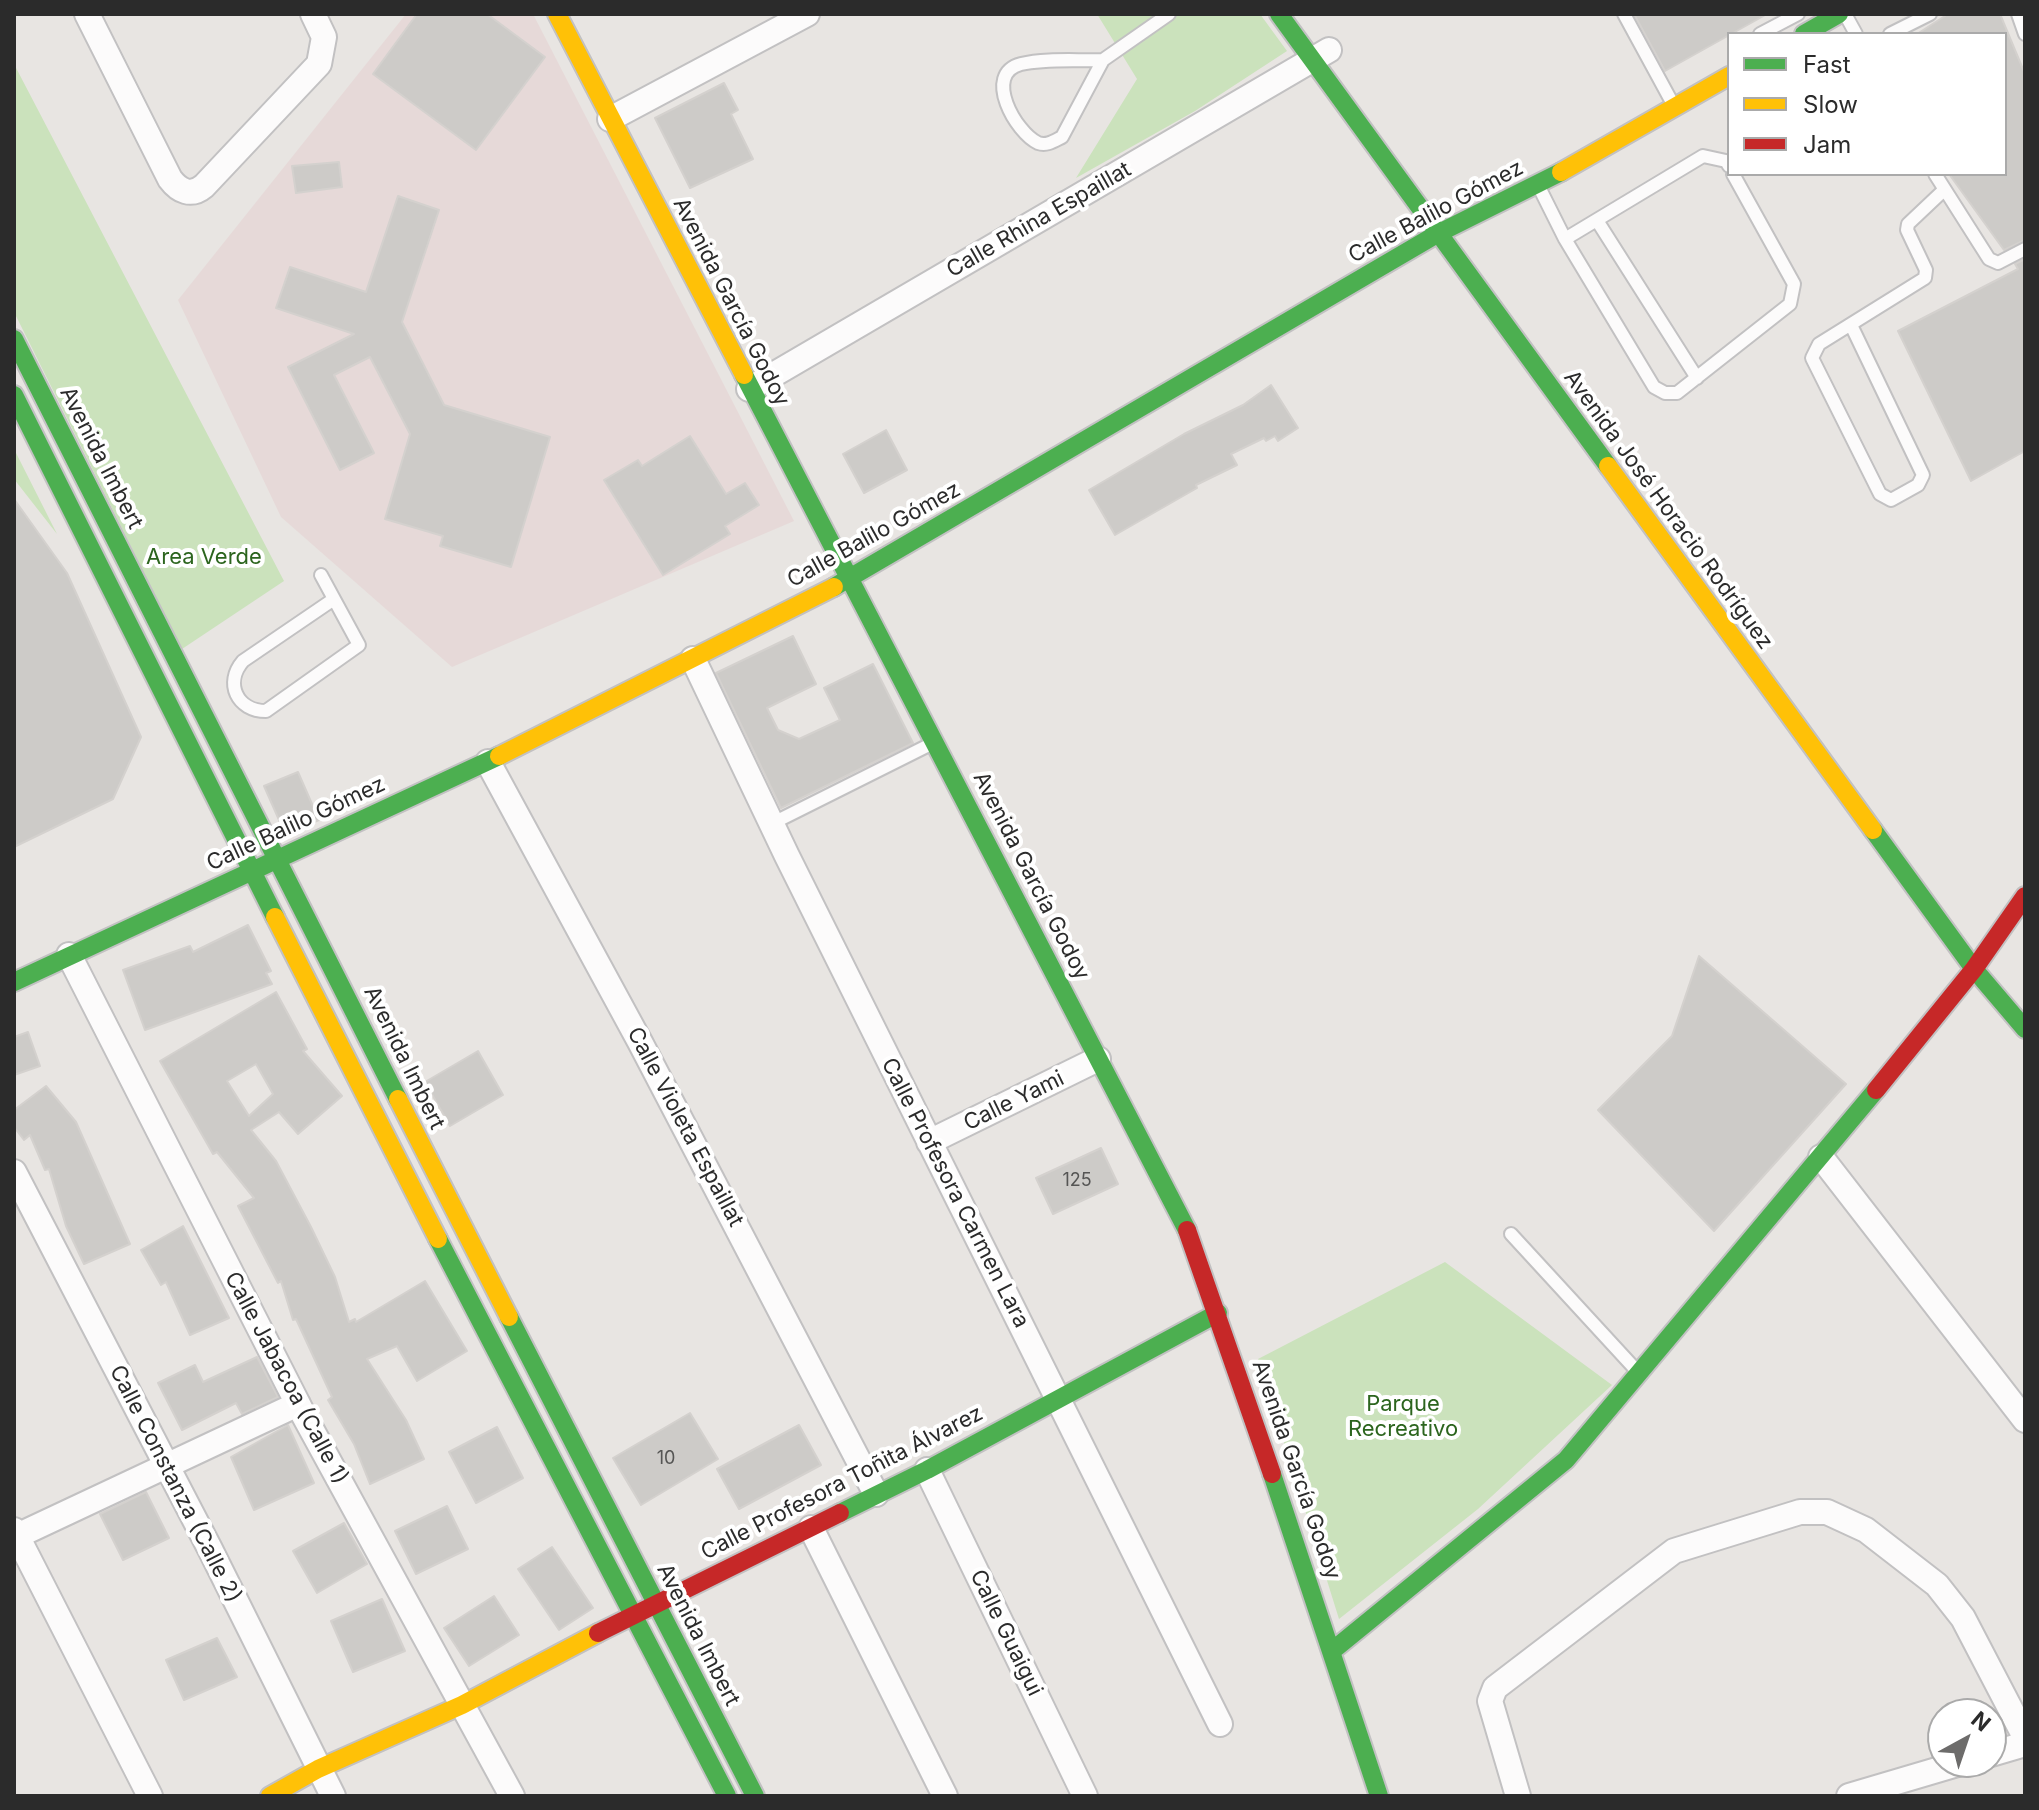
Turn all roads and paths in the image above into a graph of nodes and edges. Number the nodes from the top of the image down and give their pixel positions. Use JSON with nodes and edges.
{"nodes":[{"id":1,"x":87,"y":14,"type":"edge"},
{"id":2,"x":313,"y":14,"type":"edge"},
{"id":3,"x":557,"y":14,"type":"edge"},
{"id":4,"x":807,"y":14,"type":"edge"},
{"id":5,"x":1169,"y":14,"type":"edge"},
{"id":6,"x":1279,"y":14,"type":"edge"},
{"id":7,"x":1624,"y":14,"type":"edge"},
{"id":8,"x":1798,"y":14,"type":"edge"},
{"id":9,"x":1842,"y":14,"type":"edge"},
{"id":10,"x":1930,"y":14,"type":"edge"},
{"id":11,"x":2018,"y":14,"type":"edge"},
{"id":12,"x":1764,"y":32,"type":"edge"},
{"id":13,"x":1808,"y":32,"type":"edge"},
{"id":14,"x":1855,"y":32,"type":"edge"},
{"id":15,"x":1894,"y":32,"type":"edge"},
{"id":16,"x":2025,"y":34,"type":"edge"},
{"id":17,"x":1320,"y":50,"type":"junction"},
{"id":18,"x":1103,"y":60,"type":"junction"},
{"id":19,"x":1727,"y":77,"type":"edge"},
{"id":20,"x":1674,"y":107,"type":"junction"},
{"id":21,"x":610,"y":119,"type":"junction"},
{"id":22,"x":1727,"y":163,"type":"edge"},
{"id":23,"x":1734,"y":176,"type":"edge"},
{"id":24,"x":1936,"y":176,"type":"edge"},
{"id":25,"x":1538,"y":185,"type":"junction"},
{"id":26,"x":1944,"y":190,"type":"junction"},
{"id":27,"x":1598,"y":222,"type":"junction"},
{"id":28,"x":1455,"y":224,"type":"junction"},
{"id":29,"x":1437,"y":234,"type":"junction"},
{"id":30,"x":1565,"y":239,"type":"junction"},
{"id":31,"x":2025,"y":249,"type":"edge"},
{"id":32,"x":1851,"y":325,"type":"junction"},
{"id":33,"x":14,"y":339,"type":"edge"},
{"id":34,"x":1697,"y":378,"type":"junction"},
{"id":35,"x":749,"y":389,"type":"junction"},
{"id":36,"x":14,"y":395,"type":"edge"},
{"id":37,"x":1595,"y":415,"type":"dead end"},
{"id":38,"x":80,"y":469,"type":"junction"},
{"id":39,"x":58,"y":481,"type":"junction"},
{"id":40,"x":321,"y":575,"type":"dead end"},
{"id":41,"x":848,"y":580,"type":"junction"},
{"id":42,"x":334,"y":599,"type":"junction"},
{"id":43,"x":693,"y":659,"type":"junction"},
{"id":44,"x":935,"y":742,"type":"junction"},
{"id":45,"x":488,"y":762,"type":"junction"},
{"id":46,"x":771,"y":824,"type":"junction"},
{"id":47,"x":279,"y":859,"type":"junction"},
{"id":48,"x":252,"y":870,"type":"junction"},
{"id":49,"x":2025,"y":896,"type":"edge"},
{"id":50,"x":69,"y":955,"type":"junction"},
{"id":51,"x":1974,"y":969,"type":"junction"},
{"id":52,"x":14,"y":982,"type":"edge"},
{"id":53,"x":2025,"y":1029,"type":"edge"},
{"id":54,"x":1098,"y":1059,"type":"junction"},
{"id":55,"x":929,"y":1142,"type":"junction"},
{"id":56,"x":1821,"y":1157,"type":"junction"},
{"id":57,"x":14,"y":1172,"type":"edge"},
{"id":58,"x":435,"y":1175,"type":"junction"},
{"id":59,"x":411,"y":1188,"type":"junction"},
{"id":60,"x":1511,"y":1234,"type":"dead end"},
{"id":61,"x":1218,"y":1313,"type":"junction"},
{"id":62,"x":1639,"y":1373,"type":"junction"},
{"id":63,"x":1058,"y":1399,"type":"junction"},
{"id":64,"x":298,"y":1404,"type":"junction"},
{"id":65,"x":2025,"y":1420,"type":"edge"},
{"id":66,"x":167,"y":1467,"type":"junction"},
{"id":67,"x":927,"y":1470,"type":"junction"},
{"id":68,"x":876,"y":1494,"type":"junction"},
{"id":69,"x":811,"y":1528,"type":"junction"},
{"id":70,"x":16,"y":1533,"type":"edge"},
{"id":71,"x":655,"y":1605,"type":"junction"},
{"id":72,"x":634,"y":1614,"type":"junction"},
{"id":73,"x":1332,"y":1651,"type":"junction"},
{"id":74,"x":462,"y":1705,"type":"junction"},
{"id":75,"x":1220,"y":1724,"type":"dead end"},
{"id":76,"x":2025,"y":1737,"type":"edge"},
{"id":77,"x":318,"y":1769,"type":"junction"},
{"id":78,"x":1927,"y":1773,"type":"edge"},
{"id":79,"x":150,"y":1796,"type":"edge"},
{"id":80,"x":270,"y":1796,"type":"edge"},
{"id":81,"x":333,"y":1796,"type":"edge"},
{"id":82,"x":512,"y":1796,"type":"edge"},
{"id":83,"x":727,"y":1796,"type":"edge"},
{"id":84,"x":755,"y":1796,"type":"edge"},
{"id":85,"x":945,"y":1796,"type":"edge"},
{"id":86,"x":1085,"y":1796,"type":"edge"},
{"id":87,"x":1379,"y":1796,"type":"edge"},
{"id":88,"x":1518,"y":1796,"type":"edge"},
{"id":89,"x":1849,"y":1796,"type":"edge"}],
"edges":[{"from":1,"to":2,"type":"street"},
{"from":3,"to":21,"type":"street","name":"Avenida García Godoy"},
{"from":4,"to":21,"type":"street"},
{"from":5,"to":18,"type":"lane"},
{"from":6,"to":17,"type":"street","name":"Avenida José Horacio Rodríguez"},
{"from":7,"to":20,"type":"lane"},
{"from":8,"to":12,"type":"lane"},
{"from":9,"to":13,"type":"street"},
{"from":9,"to":14,"type":"lane"},
{"from":10,"to":15,"type":"lane"},
{"from":11,"to":16,"type":"lane"},
{"from":17,"to":28,"type":"street","name":"Avenida José Horacio Rodríguez"},
{"from":17,"to":29,"type":"street","name":"Avenida José Horacio Rodríguez"},
{"from":17,"to":35,"type":"street","name":"Calle Rhina Espaillat"},
{"from":18,"to":18,"type":"lane"},
{"from":19,"to":20,"type":"street","name":"Calle Balilo Gómez"},
{"from":20,"to":25,"type":"street","name":"Calle Balilo Gómez"},
{"from":21,"to":35,"type":"street","name":"Avenida García Godoy"},
{"from":22,"to":27,"type":"lane"},
{"from":23,"to":34,"type":"lane"},
{"from":24,"to":26,"type":"lane"},
{"from":25,"to":28,"type":"street","name":"Calle Balilo Gómez"},
{"from":25,"to":30,"type":"lane"},
{"from":26,"to":31,"type":"lane"},
{"from":26,"to":32,"type":"lane"},
{"from":27,"to":30,"type":"lane"},
{"from":27,"to":34,"type":"lane"},
{"from":28,"to":29,"type":"street","name":"Calle Balilo Gómez"},
{"from":28,"to":37,"type":"street","name":"Avenida José Horacio Rodríguez"},
{"from":29,"to":41,"type":"street","name":"Calle Balilo Gómez"},
{"from":29,"to":51,"type":"street","name":"Avenida José Horacio Rodríguez"},
{"from":30,"to":34,"type":"lane"},
{"from":32,"to":32,"type":"lane"},
{"from":33,"to":38,"type":"street","name":"Avenida Imbert"},
{"from":35,"to":41,"type":"street","name":"Avenida García Godoy"},
{"from":36,"to":39,"type":"street"},
{"from":38,"to":39,"type":"street"},
{"from":38,"to":47,"type":"street","name":"Avenida Imbert"},
{"from":39,"to":48,"type":"street"},
{"from":40,"to":42,"type":"lane"},
{"from":41,"to":43,"type":"street","name":"Calle Balilo Gómez"},
{"from":41,"to":44,"type":"street","name":"Avenida García Godoy"},
{"from":42,"to":42,"type":"lane"},
{"from":43,"to":45,"type":"street","name":"Calle Balilo Gómez"},
{"from":43,"to":46,"type":"street","name":"Calle Profesora Carmen Lara"},
{"from":44,"to":46,"type":"lane"},
{"from":44,"to":54,"type":"street","name":"Avenida García Godoy"},
{"from":45,"to":47,"type":"street","name":"Calle Balilo Gómez"},
{"from":45,"to":68,"type":"street","name":"Calle Violeta Espaillat"},
{"from":46,"to":55,"type":"street","name":"Calle Profesora Carmen Lara"},
{"from":47,"to":48,"type":"street","name":"Calle Balilo Gómez"},
{"from":47,"to":58,"type":"street","name":"Avenida Imbert"},
{"from":48,"to":50,"type":"street","name":"Calle Balilo Gómez"},
{"from":48,"to":59,"type":"street"},
{"from":49,"to":51,"type":"street"},
{"from":50,"to":52,"type":"street","name":"Calle Balilo Gómez"},
{"from":50,"to":64,"type":"street","name":"Calle Jabacoa (Calle 1)"},
{"from":51,"to":53,"type":"street","name":"Avenida José Horacio Rodríguez"},
{"from":51,"to":56,"type":"street"},
{"from":54,"to":55,"type":"street","name":"Calle Yami"},
{"from":54,"to":61,"type":"street","name":"Avenida García Godoy"},
{"from":55,"to":63,"type":"street","name":"Calle Profesora Carmen Lara"},
{"from":56,"to":62,"type":"street"},
{"from":56,"to":65,"type":"street"},
{"from":57,"to":66,"type":"street","name":"Calle Constanza (Calle 2)"},
{"from":58,"to":59,"type":"street"},
{"from":58,"to":71,"type":"street","name":"Avenida Imbert"},
{"from":59,"to":72,"type":"street"},
{"from":60,"to":62,"type":"lane"},
{"from":61,"to":63,"type":"street","name":"Calle Profesora Toñita Álvarez"},
{"from":61,"to":73,"type":"street","name":"Avenida García Godoy"},
{"from":62,"to":73,"type":"street"},
{"from":63,"to":67,"type":"street","name":"Calle Profesora Toñita Álvarez"},
{"from":63,"to":75,"type":"street","name":"Calle Profesora Carmen Lara"},
{"from":64,"to":66,"type":"street"},
{"from":64,"to":74,"type":"street","name":"Calle Jabacoa (Calle 1)"},
{"from":66,"to":70,"type":"street"},
{"from":66,"to":77,"type":"street","name":"Calle Constanza (Calle 2)"},
{"from":67,"to":68,"type":"street","name":"Calle Profesora Toñita Álvarez"},
{"from":67,"to":86,"type":"street","name":"Calle Guaigui"},
{"from":68,"to":69,"type":"street","name":"Calle Profesora Toñita Álvarez"},
{"from":69,"to":71,"type":"street","name":"Calle Profesora Toñita Álvarez"},
{"from":69,"to":85,"type":"street"},
{"from":70,"to":79,"type":"street"},
{"from":71,"to":72,"type":"street","name":"Calle Profesora Toñita Álvarez"},
{"from":71,"to":84,"type":"street","name":"Avenida Imbert"},
{"from":72,"to":74,"type":"street","name":"Calle Profesora Toñita Álvarez"},
{"from":72,"to":83,"type":"street"},
{"from":73,"to":87,"type":"street","name":"Avenida García Godoy"},
{"from":74,"to":77,"type":"street","name":"Calle Profesora Toñita Álvarez"},
{"from":74,"to":82,"type":"street","name":"Calle Jabacoa (Calle 1)"},
{"from":76,"to":88,"type":"street"},
{"from":77,"to":80,"type":"street","name":"Calle Profesora Toñita Álvarez"},
{"from":77,"to":81,"type":"street","name":"Calle Constanza (Calle 2)"},
{"from":78,"to":89,"type":"street"}]}
